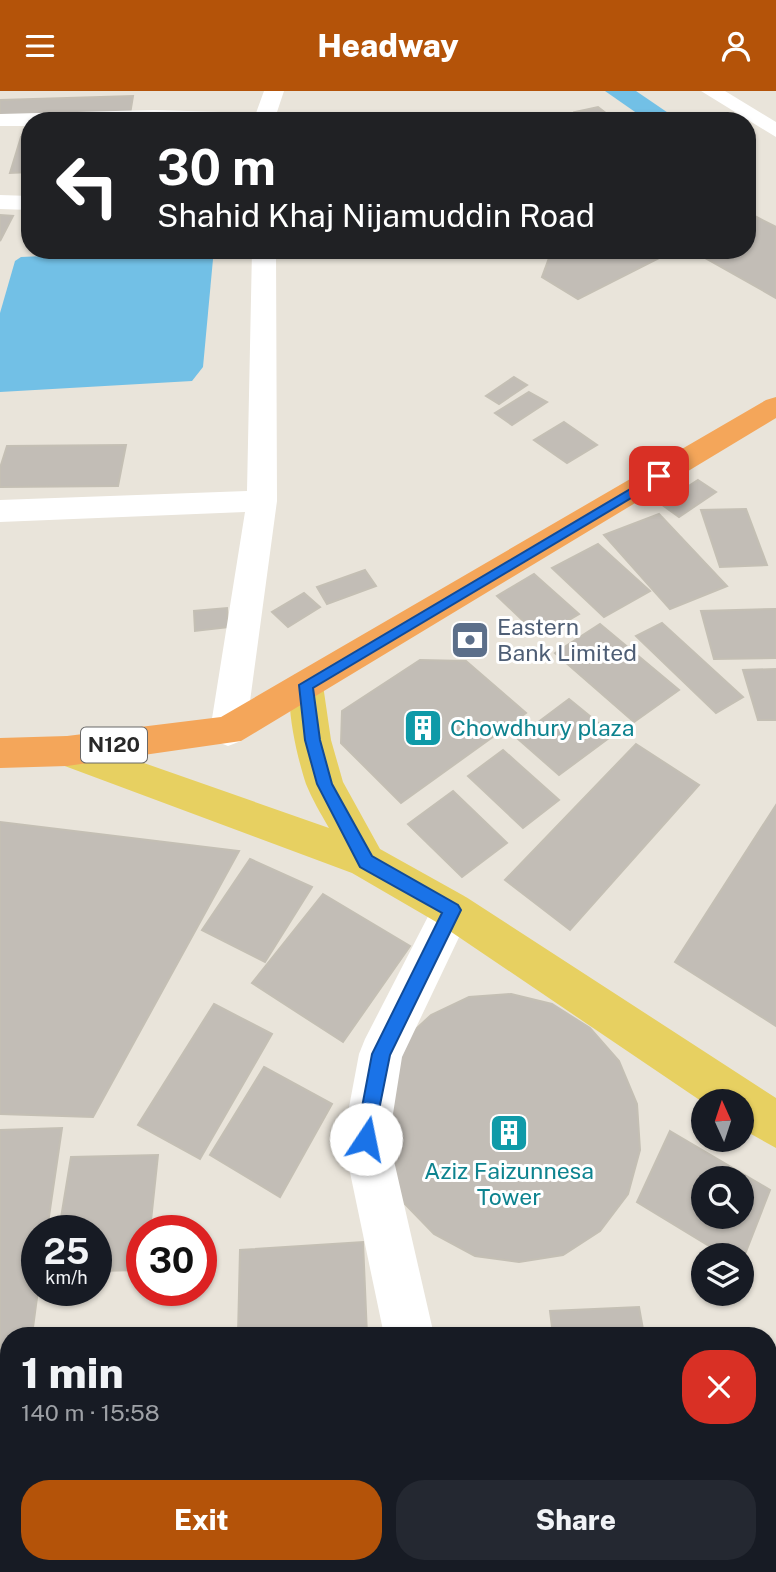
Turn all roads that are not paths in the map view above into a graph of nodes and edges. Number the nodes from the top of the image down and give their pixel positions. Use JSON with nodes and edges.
{"nodes":[{"id":1,"x":274,"y":91,"type":"edge"},
{"id":2,"x":711,"y":91,"type":"edge"},
{"id":3,"x":267,"y":112,"type":"edge"},
{"id":4,"x":745,"y":112,"type":"edge"},
{"id":5,"x":21,"y":119,"type":"edge"},
{"id":6,"x":756,"y":119,"type":"edge"},
{"id":7,"x":0,"y":120,"type":"edge"},
{"id":8,"x":776,"y":131,"type":"edge"},
{"id":9,"x":0,"y":202,"type":"edge"},
{"id":10,"x":21,"y":203,"type":"edge"},
{"id":11,"x":264,"y":259,"type":"edge"},
{"id":12,"x":776,"y":406,"type":"edge"},
{"id":13,"x":262,"y":501,"type":"junction"},
{"id":14,"x":0,"y":511,"type":"edge"},
{"id":15,"x":306,"y":685,"type":"junction"},
{"id":16,"x":228,"y":731,"type":"junction"},
{"id":17,"x":66,"y":751,"type":"junction"},
{"id":18,"x":0,"y":753,"type":"edge"},
{"id":19,"x":366,"y":862,"type":"junction"},
{"id":20,"x":452,"y":910,"type":"junction"},
{"id":21,"x":723,"y":1089,"type":"edge"},
{"id":22,"x":754,"y":1110,"type":"edge"},
{"id":23,"x":776,"y":1125,"type":"edge"},
{"id":24,"x":407,"y":1327,"type":"edge"}],
"edges":[{"from":1,"to":3,"type":"street"},
{"from":2,"to":4,"type":"street"},
{"from":5,"to":7,"type":"street"},
{"from":6,"to":8,"type":"street"},
{"from":9,"to":10,"type":"street"},
{"from":11,"to":13,"type":"street"},
{"from":12,"to":15,"type":"highway","number":"N120"},
{"from":13,"to":14,"type":"street"},
{"from":13,"to":16,"type":"street"},
{"from":15,"to":16,"type":"highway","number":"N120"},
{"from":15,"to":19,"type":"main road"},
{"from":16,"to":17,"type":"highway","number":"N120"},
{"from":17,"to":18,"type":"highway","number":"N120"},
{"from":17,"to":19,"type":"main road"},
{"from":19,"to":20,"type":"main road"},
{"from":20,"to":21,"type":"main road"},
{"from":20,"to":24,"type":"street"},
{"from":22,"to":23,"type":"main road"}]}
